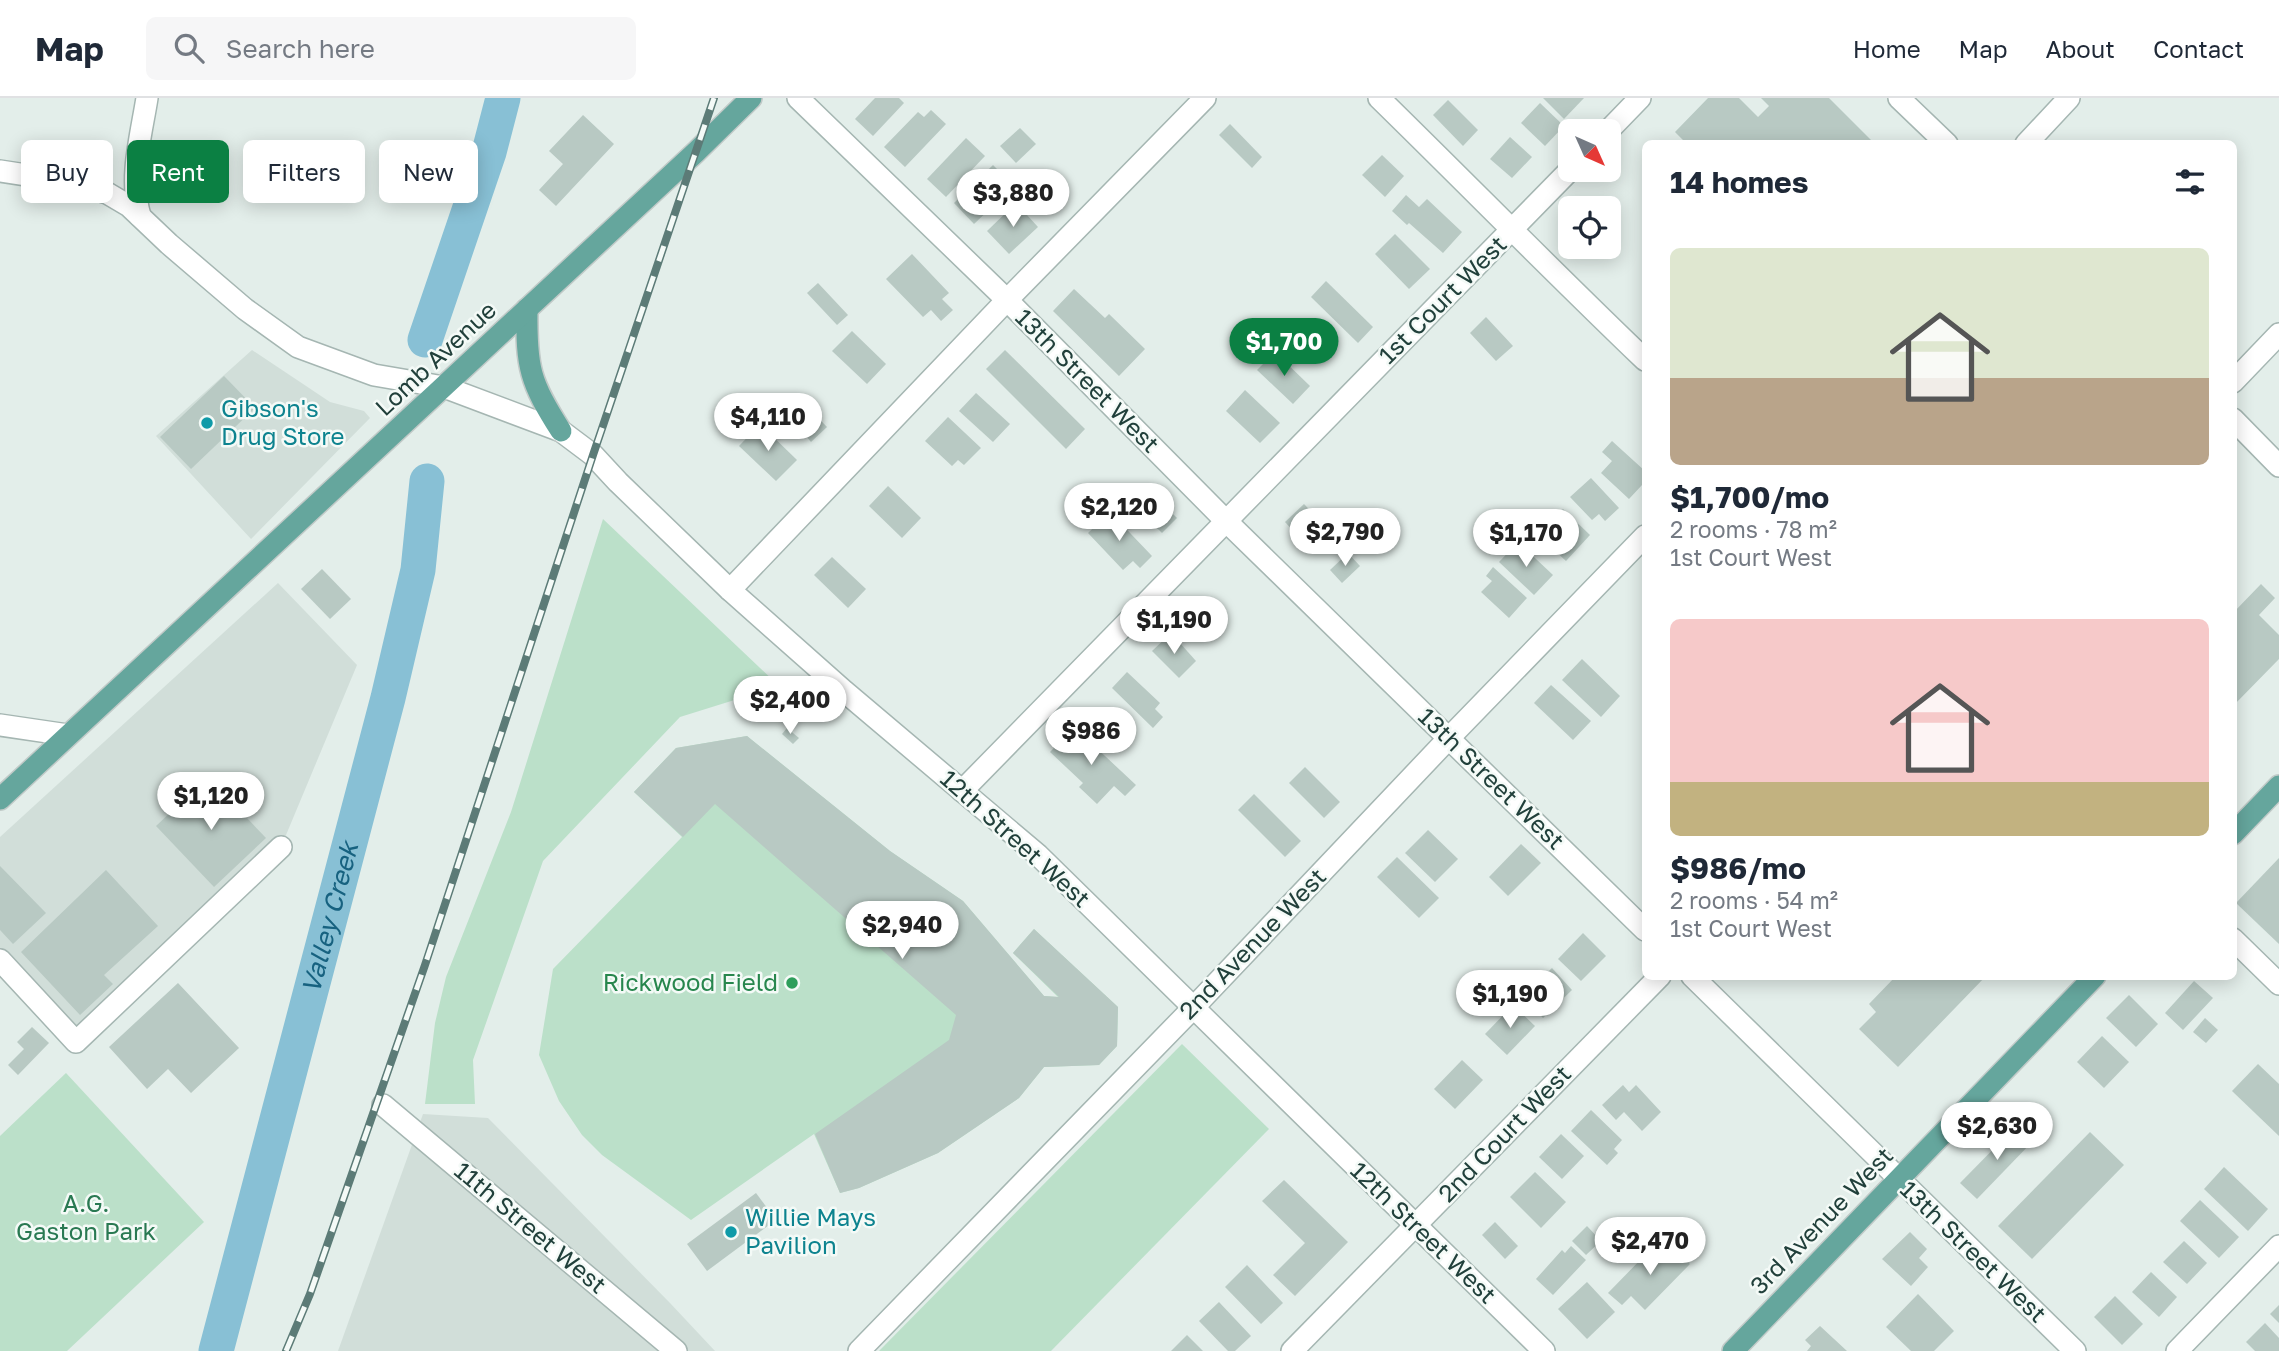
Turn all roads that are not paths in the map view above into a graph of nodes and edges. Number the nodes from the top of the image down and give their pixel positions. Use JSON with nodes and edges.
{"nodes":[{"id":1,"x":147,"y":98,"type":"edge"},
{"id":2,"x":751,"y":98,"type":"edge"},
{"id":3,"x":798,"y":98,"type":"edge"},
{"id":4,"x":1205,"y":98,"type":"edge"},
{"id":5,"x":1379,"y":98,"type":"edge"},
{"id":6,"x":1640,"y":98,"type":"edge"},
{"id":7,"x":1899,"y":98,"type":"edge"},
{"id":8,"x":2069,"y":98,"type":"edge"},
{"id":9,"x":1620,"y":119,"type":"edge"},
{"id":10,"x":1943,"y":140,"type":"edge"},
{"id":11,"x":2030,"y":140,"type":"edge"},
{"id":12,"x":0,"y":171,"type":"edge"},
{"id":13,"x":1558,"y":182,"type":"edge"},
{"id":14,"x":140,"y":216,"type":"junction"},
{"id":15,"x":1512,"y":230,"type":"junction"},
{"id":16,"x":1007,"y":300,"type":"junction"},
{"id":17,"x":527,"y":309,"type":"junction"},
{"id":18,"x":2279,"y":334,"type":"edge"},
{"id":19,"x":1642,"y":357,"type":"edge"},
{"id":20,"x":2237,"y":378,"type":"edge"},
{"id":21,"x":444,"y":387,"type":"junction"},
{"id":22,"x":2237,"y":423,"type":"edge"},
{"id":23,"x":561,"y":431,"type":"junction"},
{"id":24,"x":2279,"y":466,"type":"edge"},
{"id":25,"x":1225,"y":520,"type":"junction"},
{"id":26,"x":1642,"y":539,"type":"edge"},
{"id":27,"x":730,"y":590,"type":"junction"},
{"id":28,"x":0,"y":724,"type":"edge"},
{"id":29,"x":68,"y":735,"type":"junction"},
{"id":30,"x":1448,"y":739,"type":"junction"},
{"id":31,"x":2279,"y":786,"type":"edge"},
{"id":32,"x":962,"y":791,"type":"junction"},
{"id":33,"x":0,"y":799,"type":"edge"},
{"id":34,"x":2237,"y":830,"type":"edge"},
{"id":35,"x":281,"y":848,"type":"dead end"},
{"id":36,"x":1642,"y":927,"type":"edge"},
{"id":37,"x":2237,"y":943,"type":"edge"},
{"id":38,"x":0,"y":960,"type":"edge"},
{"id":39,"x":1656,"y":980,"type":"edge"},
{"id":40,"x":1696,"y":980,"type":"edge"},
{"id":41,"x":2091,"y":980,"type":"edge"},
{"id":42,"x":2279,"y":984,"type":"edge"},
{"id":43,"x":1194,"y":1007,"type":"junction"},
{"id":44,"x":383,"y":1105,"type":"dead end"},
{"id":45,"x":1899,"y":1179,"type":"junction"},
{"id":46,"x":1415,"y":1226,"type":"junction"},
{"id":47,"x":2279,"y":1246,"type":"edge"},
{"id":48,"x":676,"y":1351,"type":"edge"},
{"id":49,"x":859,"y":1351,"type":"edge"},
{"id":50,"x":1292,"y":1351,"type":"edge"},
{"id":51,"x":1544,"y":1351,"type":"edge"},
{"id":52,"x":1733,"y":1351,"type":"edge"},
{"id":53,"x":2075,"y":1351,"type":"edge"},
{"id":54,"x":2177,"y":1351,"type":"edge"}],
"edges":[{"from":1,"to":14,"type":"street"},
{"from":2,"to":17,"type":"main road","name":"Lomb Avenue"},
{"from":3,"to":16,"type":"street","name":"13th Street West"},
{"from":4,"to":16,"type":"street"},
{"from":5,"to":15,"type":"street"},
{"from":6,"to":9,"type":"street"},
{"from":7,"to":10,"type":"street"},
{"from":8,"to":11,"type":"street"},
{"from":12,"to":14,"type":"street","name":"12th Street West"},
{"from":13,"to":15,"type":"street","name":"1st Court West"},
{"from":14,"to":21,"type":"street","name":"12th Street West"},
{"from":15,"to":19,"type":"street"},
{"from":15,"to":25,"type":"street","name":"1st Court West"},
{"from":16,"to":25,"type":"street","name":"13th Street West"},
{"from":16,"to":27,"type":"street"},
{"from":17,"to":21,"type":"main road","name":"Lomb Avenue"},
{"from":17,"to":23,"type":"main road"},
{"from":18,"to":20,"type":"street"},
{"from":21,"to":23,"type":"street","name":"12th Street West"},
{"from":21,"to":29,"type":"main road","name":"Lomb Avenue"},
{"from":22,"to":24,"type":"street"},
{"from":23,"to":27,"type":"street","name":"12th Street West"},
{"from":25,"to":30,"type":"street","name":"13th Street West"},
{"from":25,"to":32,"type":"street","name":"1st Court West"},
{"from":26,"to":30,"type":"street","name":"2nd Avenue West"},
{"from":27,"to":32,"type":"street","name":"12th Street West"},
{"from":28,"to":29,"type":"street"},
{"from":29,"to":33,"type":"main road","name":"Lomb Avenue"},
{"from":30,"to":36,"type":"street","name":"13th Street West"},
{"from":30,"to":43,"type":"street","name":"2nd Avenue West"},
{"from":31,"to":34,"type":"main road"},
{"from":32,"to":43,"type":"street","name":"12th Street West"},
{"from":35,"to":38,"type":"street"},
{"from":37,"to":42,"type":"street"},
{"from":39,"to":46,"type":"street","name":"2nd Court West"},
{"from":40,"to":45,"type":"street","name":"13th Street West"},
{"from":41,"to":45,"type":"main road","name":"3rd Avenue West"},
{"from":43,"to":46,"type":"street","name":"12th Street West"},
{"from":43,"to":49,"type":"street","name":"2nd Avenue West"},
{"from":44,"to":48,"type":"street","name":"11th Street West"},
{"from":45,"to":52,"type":"main road","name":"3rd Avenue West"},
{"from":45,"to":53,"type":"street","name":"13th Street West"},
{"from":46,"to":50,"type":"street","name":"2nd Court West"},
{"from":46,"to":51,"type":"street","name":"12th Street West"},
{"from":47,"to":54,"type":"street"}]}
